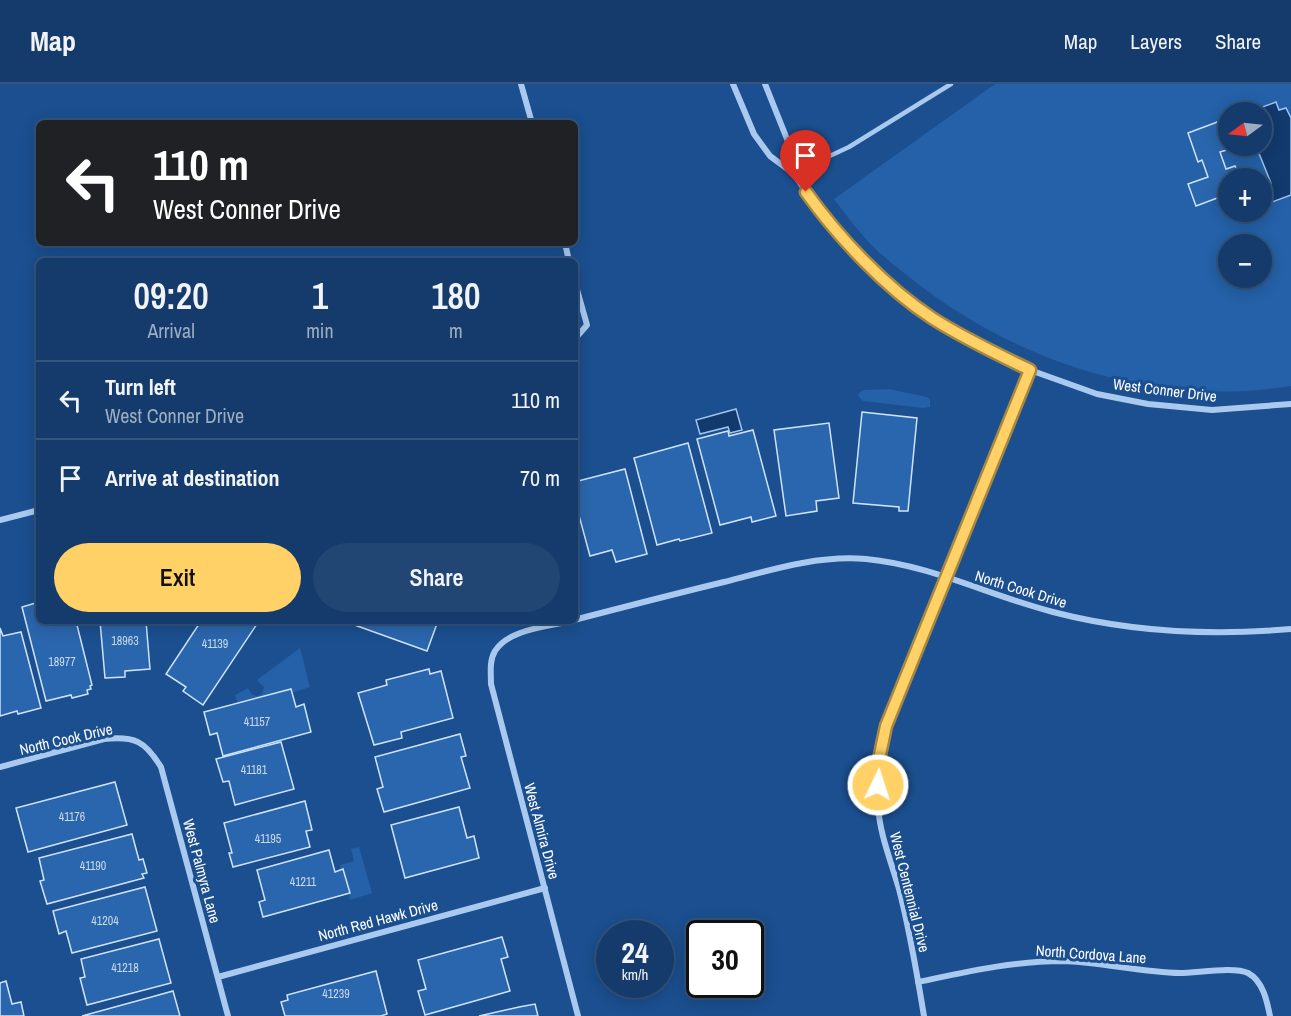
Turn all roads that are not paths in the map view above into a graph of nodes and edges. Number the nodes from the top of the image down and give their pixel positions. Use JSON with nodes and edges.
{"nodes":[{"id":1,"x":521,"y":84,"type":"edge"},
{"id":2,"x":733,"y":84,"type":"edge"},
{"id":3,"x":765,"y":84,"type":"edge"},
{"id":4,"x":951,"y":84,"type":"edge"},
{"id":5,"x":531,"y":120,"type":"edge"},
{"id":6,"x":793,"y":173,"type":"junction"},
{"id":7,"x":578,"y":293,"type":"edge"},
{"id":8,"x":578,"y":335,"type":"edge"},
{"id":9,"x":1030,"y":370,"type":"junction"},
{"id":10,"x":1291,"y":404,"type":"edge"},
{"id":11,"x":36,"y":511,"type":"edge"},
{"id":12,"x":0,"y":520,"type":"edge"},
{"id":13,"x":947,"y":578,"type":"junction"},
{"id":14,"x":578,"y":619,"type":"edge"},
{"id":15,"x":558,"y":624,"type":"edge"},
{"id":16,"x":1291,"y":629,"type":"edge"},
{"id":17,"x":138,"y":740,"type":"joint"},
{"id":18,"x":0,"y":767,"type":"edge"},
{"id":19,"x":545,"y":888,"type":"junction"},
{"id":20,"x":218,"y":977,"type":"junction"},
{"id":21,"x":918,"y":982,"type":"junction"},
{"id":22,"x":228,"y":1016,"type":"edge"},
{"id":23,"x":578,"y":1016,"type":"edge"},
{"id":24,"x":924,"y":1016,"type":"edge"},
{"id":25,"x":1270,"y":1016,"type":"edge"}],
"edges":[{"from":1,"to":5,"type":"street"},
{"from":2,"to":6,"type":"street"},
{"from":3,"to":6,"type":"street"},
{"from":4,"to":6,"type":"lane"},
{"from":6,"to":9,"type":"street","name":"West Conner Drive"},
{"from":7,"to":8,"type":"street"},
{"from":9,"to":10,"type":"street","name":"West Conner Drive"},
{"from":9,"to":13,"type":"street","name":"West Centennial Drive"},
{"from":11,"to":12,"type":"street"},
{"from":13,"to":14,"type":"street","name":"North Cook Drive"},
{"from":13,"to":16,"type":"street","name":"North Cook Drive"},
{"from":13,"to":21,"type":"street","name":"West Centennial Drive"},
{"from":15,"to":19,"type":"street","name":"West Almira Drive"},
{"from":17,"to":18,"type":"street","name":"North Cook Drive"},
{"from":17,"to":20,"type":"street","name":"West Palmyra Lane"},
{"from":19,"to":20,"type":"street","name":"North Red Hawk Drive"},
{"from":19,"to":23,"type":"street","name":"West Almira Drive"},
{"from":20,"to":22,"type":"street","name":"West Palmyra Lane"},
{"from":21,"to":24,"type":"street","name":"West Centennial Drive"},
{"from":21,"to":25,"type":"street","name":"North Cordova Lane"}]}
